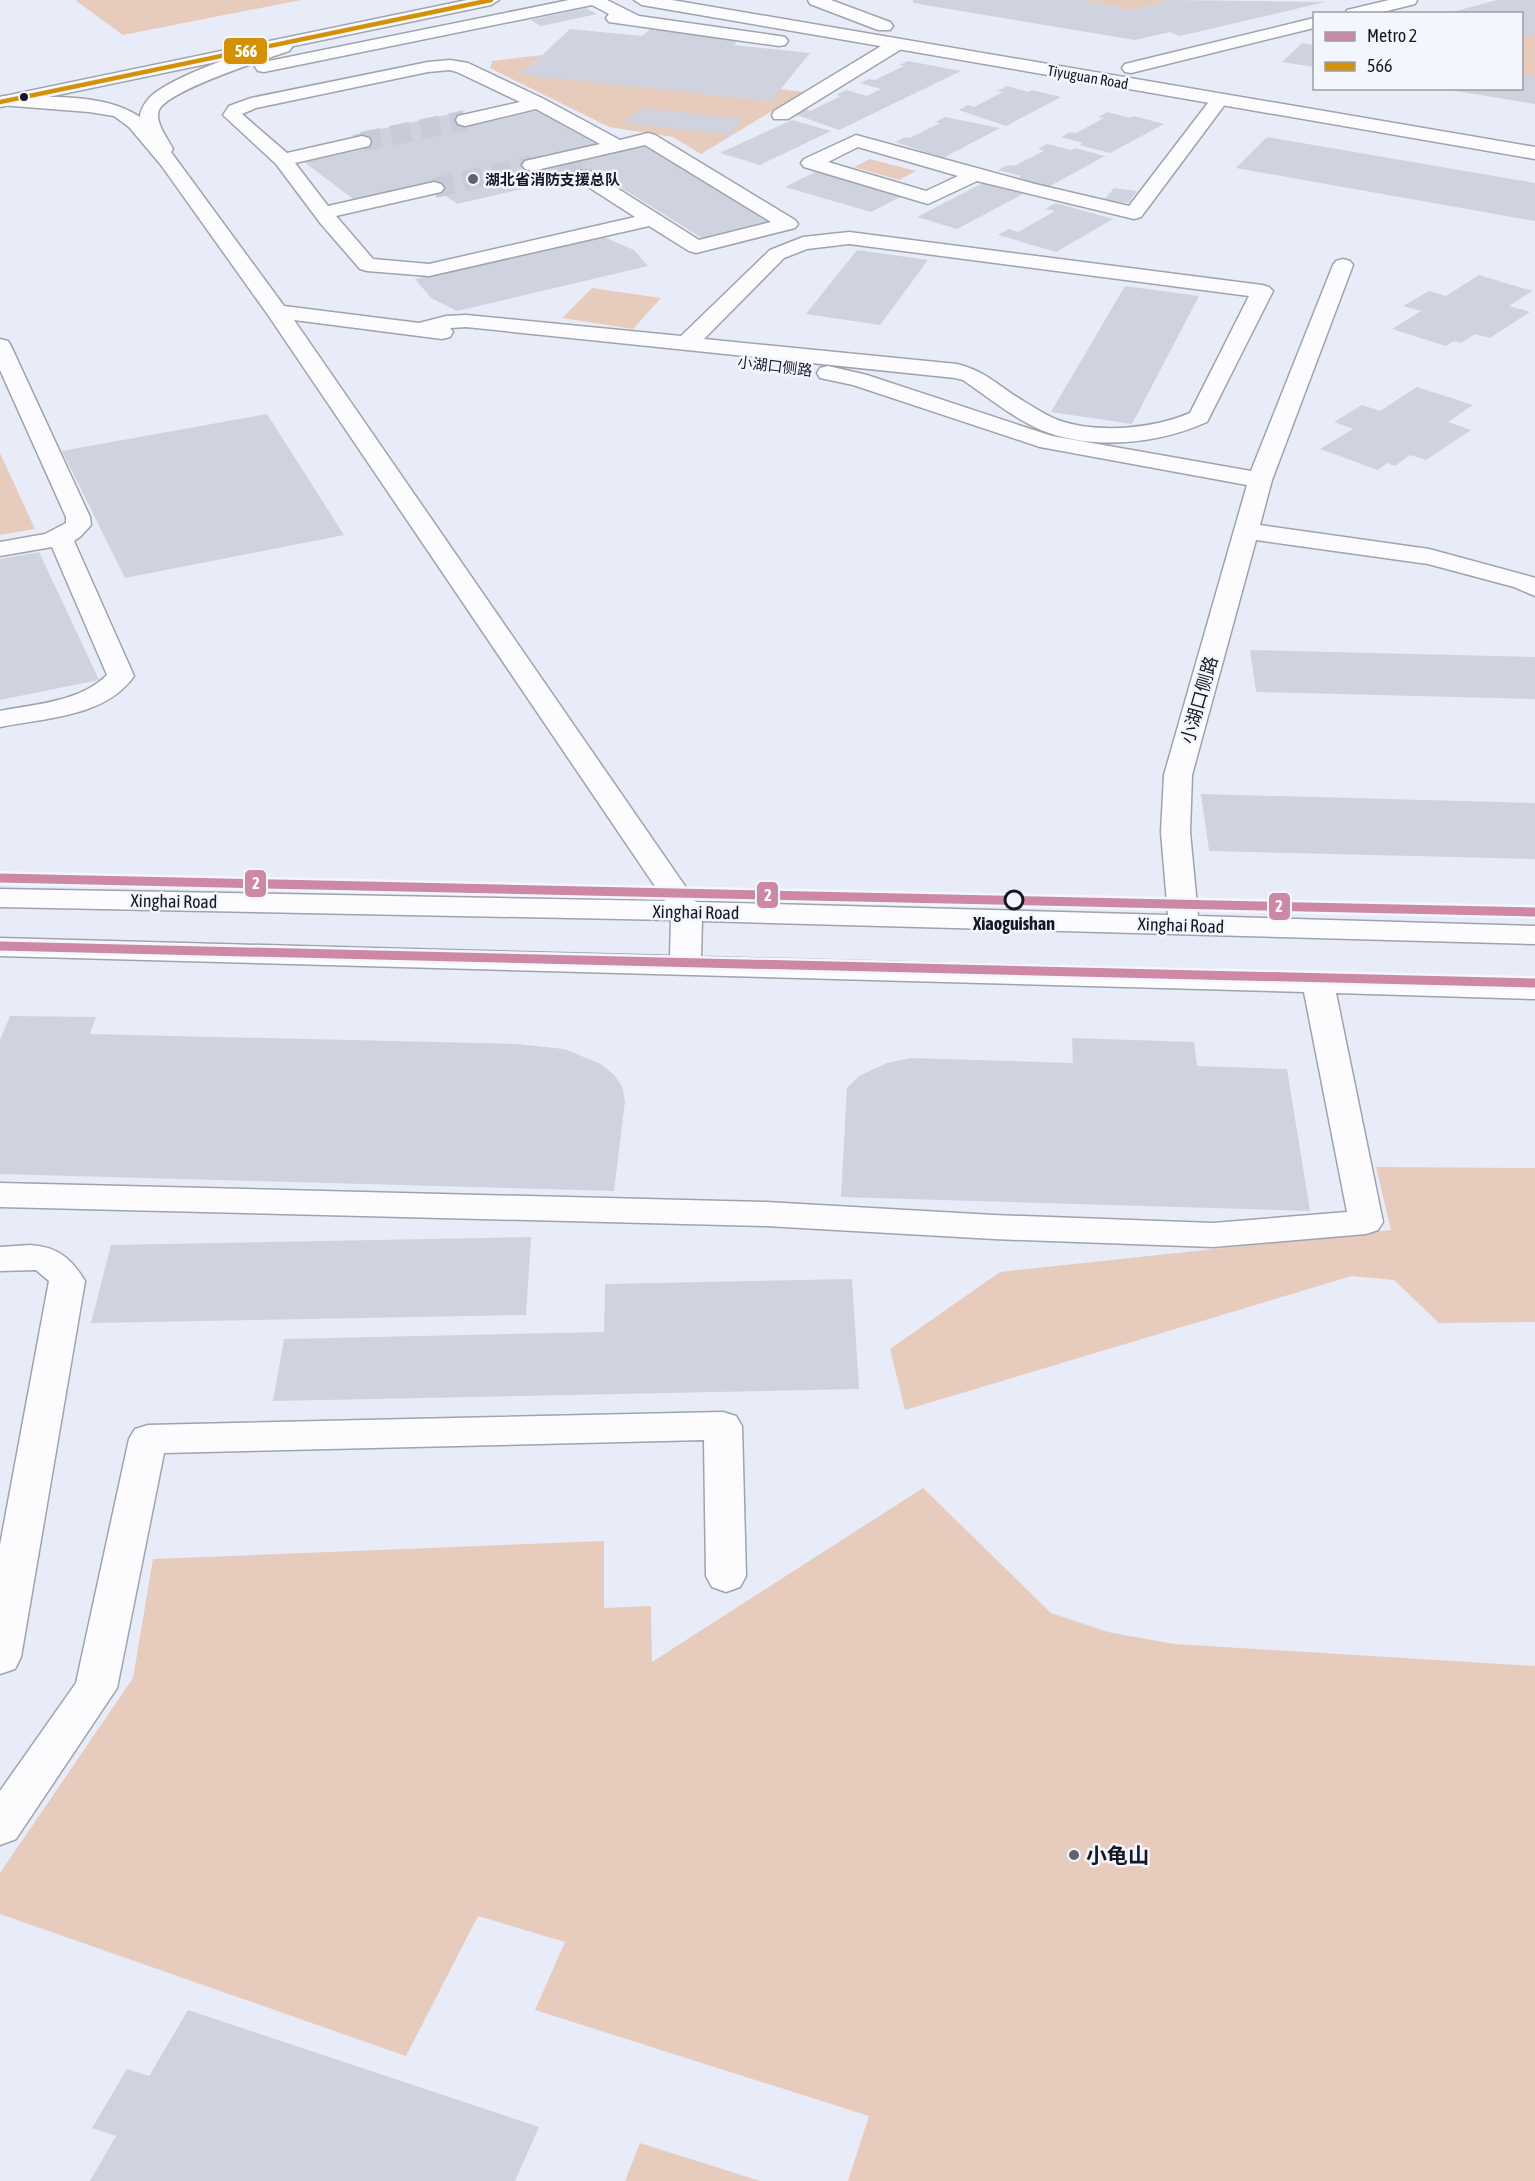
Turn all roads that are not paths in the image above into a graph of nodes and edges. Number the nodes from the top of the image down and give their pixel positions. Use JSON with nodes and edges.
{"nodes":[{"id":1,"x":436,"y":0,"type":"edge"},
{"id":2,"x":491,"y":0,"type":"edge"},
{"id":3,"x":642,"y":0,"type":"edge"},
{"id":4,"x":734,"y":0,"type":"edge"},
{"id":5,"x":816,"y":0,"type":"edge"},
{"id":6,"x":1409,"y":0,"type":"edge"},
{"id":7,"x":589,"y":1,"type":"edge"},
{"id":8,"x":1361,"y":12,"type":"edge"},
{"id":9,"x":1313,"y":23,"type":"edge"},
{"id":10,"x":884,"y":26,"type":"junction"},
{"id":11,"x":310,"y":38,"type":"junction"},
{"id":12,"x":779,"y":41,"type":"dead end"},
{"id":13,"x":897,"y":44,"type":"junction"},
{"id":14,"x":339,"y":52,"type":"junction"},
{"id":15,"x":258,"y":63,"type":"junction"},
{"id":16,"x":1131,"y":68,"type":"junction"},
{"id":17,"x":378,"y":77,"type":"junction"},
{"id":18,"x":301,"y":93,"type":"junction"},
{"id":19,"x":1,"y":97,"type":"edge"},
{"id":20,"x":1220,"y":99,"type":"junction"},
{"id":21,"x":538,"y":103,"type":"junction"},
{"id":22,"x":781,"y":115,"type":"dead end"},
{"id":23,"x":1431,"y":117,"type":"dead end"},
{"id":24,"x":465,"y":120,"type":"tunnel mouth"},
{"id":25,"x":362,"y":142,"type":"tunnel mouth"},
{"id":26,"x":618,"y":146,"type":"junction"},
{"id":27,"x":1535,"y":153,"type":"edge"},
{"id":28,"x":283,"y":160,"type":"junction"},
{"id":29,"x":168,"y":161,"type":"junction"},
{"id":30,"x":532,"y":165,"type":"tunnel mouth"},
{"id":31,"x":974,"y":174,"type":"junction"},
{"id":32,"x":583,"y":175,"type":"tunnel mouth"},
{"id":33,"x":434,"y":188,"type":"tunnel mouth"},
{"id":34,"x":324,"y":213,"type":"junction"},
{"id":35,"x":652,"y":219,"type":"junction"},
{"id":36,"x":1343,"y":265,"type":"dead end"},
{"id":37,"x":277,"y":312,"type":"junction"},
{"id":38,"x":421,"y":329,"type":"junction"},
{"id":39,"x":687,"y":343,"type":"junction"},
{"id":40,"x":0,"y":346,"type":"edge"},
{"id":41,"x":6,"y":373,"type":"edge"},
{"id":42,"x":1260,"y":480,"type":"junction"},
{"id":43,"x":1247,"y":531,"type":"junction"},
{"id":44,"x":60,"y":538,"type":"junction"},
{"id":45,"x":0,"y":549,"type":"edge"},
{"id":46,"x":1531,"y":583,"type":"edge"},
{"id":47,"x":0,"y":719,"type":"edge"},
{"id":48,"x":0,"y":898,"type":"edge"},
{"id":49,"x":687,"y":911,"type":"junction"},
{"id":50,"x":1184,"y":925,"type":"junction"},
{"id":51,"x":1535,"y":935,"type":"edge"},
{"id":52,"x":0,"y":947,"type":"edge"},
{"id":53,"x":685,"y":966,"type":"junction"},
{"id":54,"x":1318,"y":983,"type":"junction"},
{"id":55,"x":1535,"y":989,"type":"edge"},
{"id":56,"x":0,"y":1195,"type":"edge"},
{"id":57,"x":0,"y":1259,"type":"edge"},
{"id":58,"x":726,"y":1576,"type":"dead end"},
{"id":59,"x":0,"y":1657,"type":"edge"},
{"id":60,"x":0,"y":1826,"type":"edge"}],
"edges":[{"from":1,"to":19,"type":"street"},
{"from":2,"to":11,"type":"street"},
{"from":3,"to":13,"type":"street","name":"Tiyuguan Road"},
{"from":4,"to":10,"type":"street","name":"Tiyuguan Road"},
{"from":5,"to":10,"type":"street"},
{"from":6,"to":8,"type":"street"},
{"from":7,"to":12,"type":"street"},
{"from":7,"to":14,"type":"street"},
{"from":9,"to":16,"type":"street"},
{"from":10,"to":16,"type":"street","name":"Tiyuguan Road"},
{"from":11,"to":14,"type":"street"},
{"from":11,"to":15,"type":"street"},
{"from":11,"to":19,"type":"street"},
{"from":13,"to":20,"type":"street","name":"Tiyuguan Road"},
{"from":13,"to":22,"type":"street"},
{"from":14,"to":15,"type":"street"},
{"from":14,"to":17,"type":"street"},
{"from":15,"to":18,"type":"street"},
{"from":15,"to":29,"type":"street"},
{"from":16,"to":23,"type":"street","name":"Tiyuguan Road"},
{"from":17,"to":18,"type":"street"},
{"from":17,"to":21,"type":"street"},
{"from":18,"to":28,"type":"street"},
{"from":19,"to":29,"type":"street"},
{"from":20,"to":27,"type":"street","name":"Tiyuguan Road"},
{"from":20,"to":31,"type":"street"},
{"from":21,"to":24,"type":"street"},
{"from":21,"to":26,"type":"street"},
{"from":25,"to":28,"type":"street"},
{"from":26,"to":30,"type":"street"},
{"from":26,"to":35,"type":"street"},
{"from":28,"to":34,"type":"street"},
{"from":29,"to":37,"type":"street"},
{"from":31,"to":31,"type":"street"},
{"from":32,"to":35,"type":"street"},
{"from":33,"to":34,"type":"street"},
{"from":34,"to":35,"type":"street"},
{"from":36,"to":42,"type":"street","name":"小湖口侧路"},
{"from":37,"to":38,"type":"street","name":"小湖口侧路"},
{"from":37,"to":49,"type":"street"},
{"from":38,"to":39,"type":"street"},
{"from":38,"to":42,"type":"street","name":"小湖口侧路"},
{"from":39,"to":39,"type":"street"},
{"from":40,"to":41,"type":"street"},
{"from":41,"to":44,"type":"street"},
{"from":42,"to":43,"type":"street","name":"小湖口侧路"},
{"from":43,"to":46,"type":"street"},
{"from":43,"to":50,"type":"street","name":"小湖口侧路"},
{"from":44,"to":45,"type":"street"},
{"from":44,"to":47,"type":"street"},
{"from":48,"to":49,"type":"street","name":"Xinghai Road"},
{"from":49,"to":50,"type":"street","name":"Xinghai Road"},
{"from":49,"to":53,"type":"street"},
{"from":50,"to":51,"type":"street","name":"Xinghai Road"},
{"from":52,"to":53,"type":"street"},
{"from":53,"to":54,"type":"street"},
{"from":54,"to":55,"type":"street"},
{"from":54,"to":56,"type":"street"},
{"from":57,"to":59,"type":"street"},
{"from":58,"to":60,"type":"street"}]}
